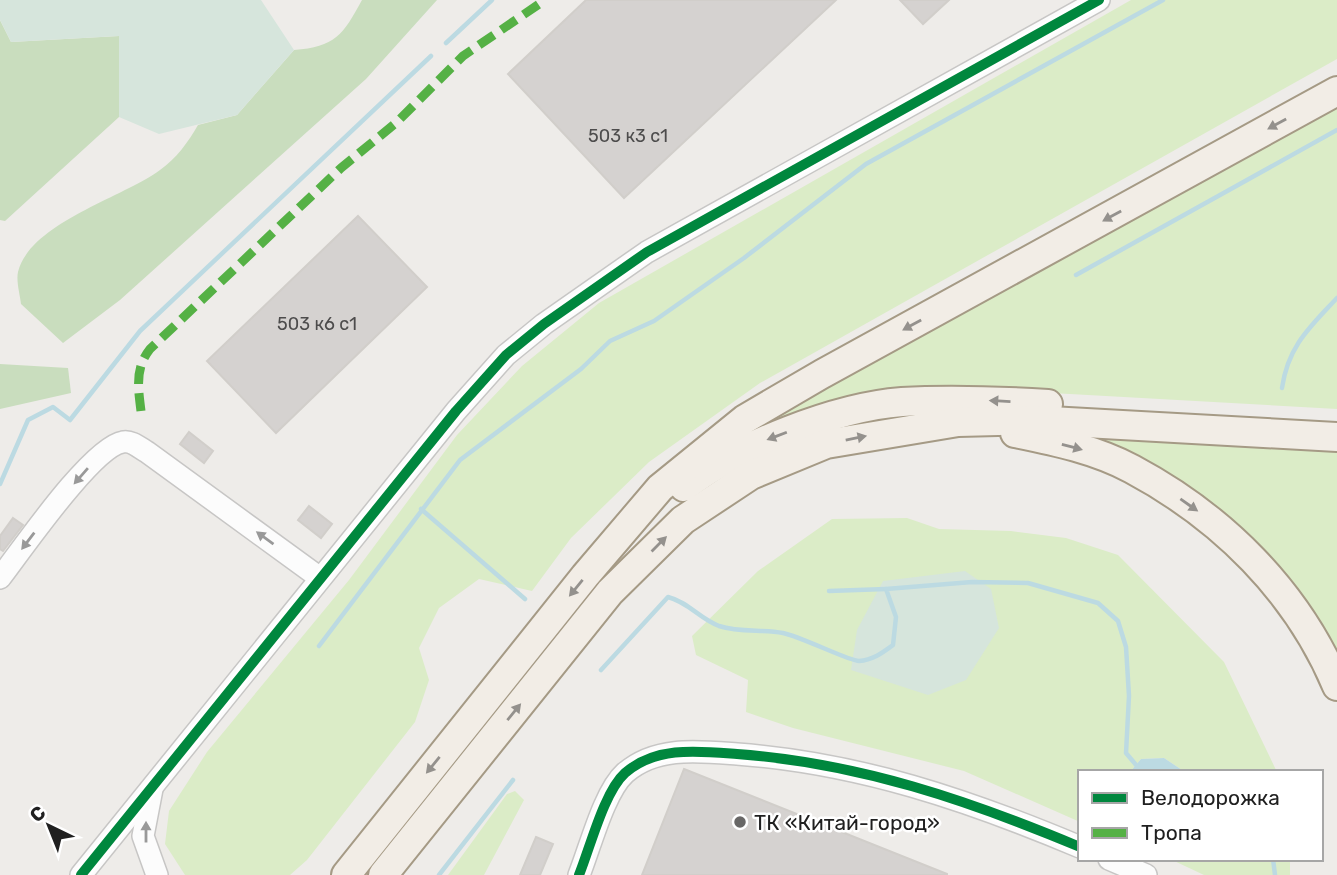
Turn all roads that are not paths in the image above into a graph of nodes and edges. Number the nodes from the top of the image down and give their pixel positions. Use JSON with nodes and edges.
{"nodes":[{"id":1,"x":1099,"y":0,"type":"edge"},
{"id":2,"x":1337,"y":91,"type":"edge"},
{"id":3,"x":958,"y":422,"type":"junction"},
{"id":4,"x":1337,"y":424,"type":"edge"},
{"id":5,"x":1337,"y":437,"type":"edge"},
{"id":6,"x":621,"y":536,"type":"junction"},
{"id":7,"x":0,"y":578,"type":"edge"},
{"id":8,"x":320,"y":578,"type":"junction"},
{"id":9,"x":1337,"y":686,"type":"edge"},
{"id":10,"x":152,"y":788,"type":"junction"},
{"id":11,"x":381,"y":830,"type":"junction"},
{"id":12,"x":1078,"y":846,"type":"edge"},
{"id":13,"x":1114,"y":861,"type":"edge"},
{"id":14,"x":81,"y":875,"type":"edge"},
{"id":15,"x":158,"y":875,"type":"edge"},
{"id":16,"x":334,"y":875,"type":"edge"},
{"id":17,"x":346,"y":875,"type":"edge"},
{"id":18,"x":386,"y":875,"type":"edge"},
{"id":19,"x":579,"y":875,"type":"edge"},
{"id":20,"x":1146,"y":875,"type":"edge"}],
"edges":[{"from":1,"to":8,"type":"street"},
{"from":2,"to":6,"type":"main road","one_way":true},
{"from":3,"to":5,"type":"main road"},
{"from":3,"to":9,"type":"main road","one_way":true},
{"from":18,"to":3,"type":"main road","one_way":true},
{"from":4,"to":6,"type":"main road","one_way":true},
{"from":6,"to":11,"type":"main road","one_way":true},
{"from":8,"to":7,"type":"street","one_way":true},
{"from":8,"to":10,"type":"street"},
{"from":10,"to":14,"type":"street"},
{"from":15,"to":10,"type":"street","one_way":true},
{"from":11,"to":16,"type":"street"},
{"from":11,"to":17,"type":"main road"},
{"from":12,"to":19,"type":"street"},
{"from":13,"to":20,"type":"street"}]}
